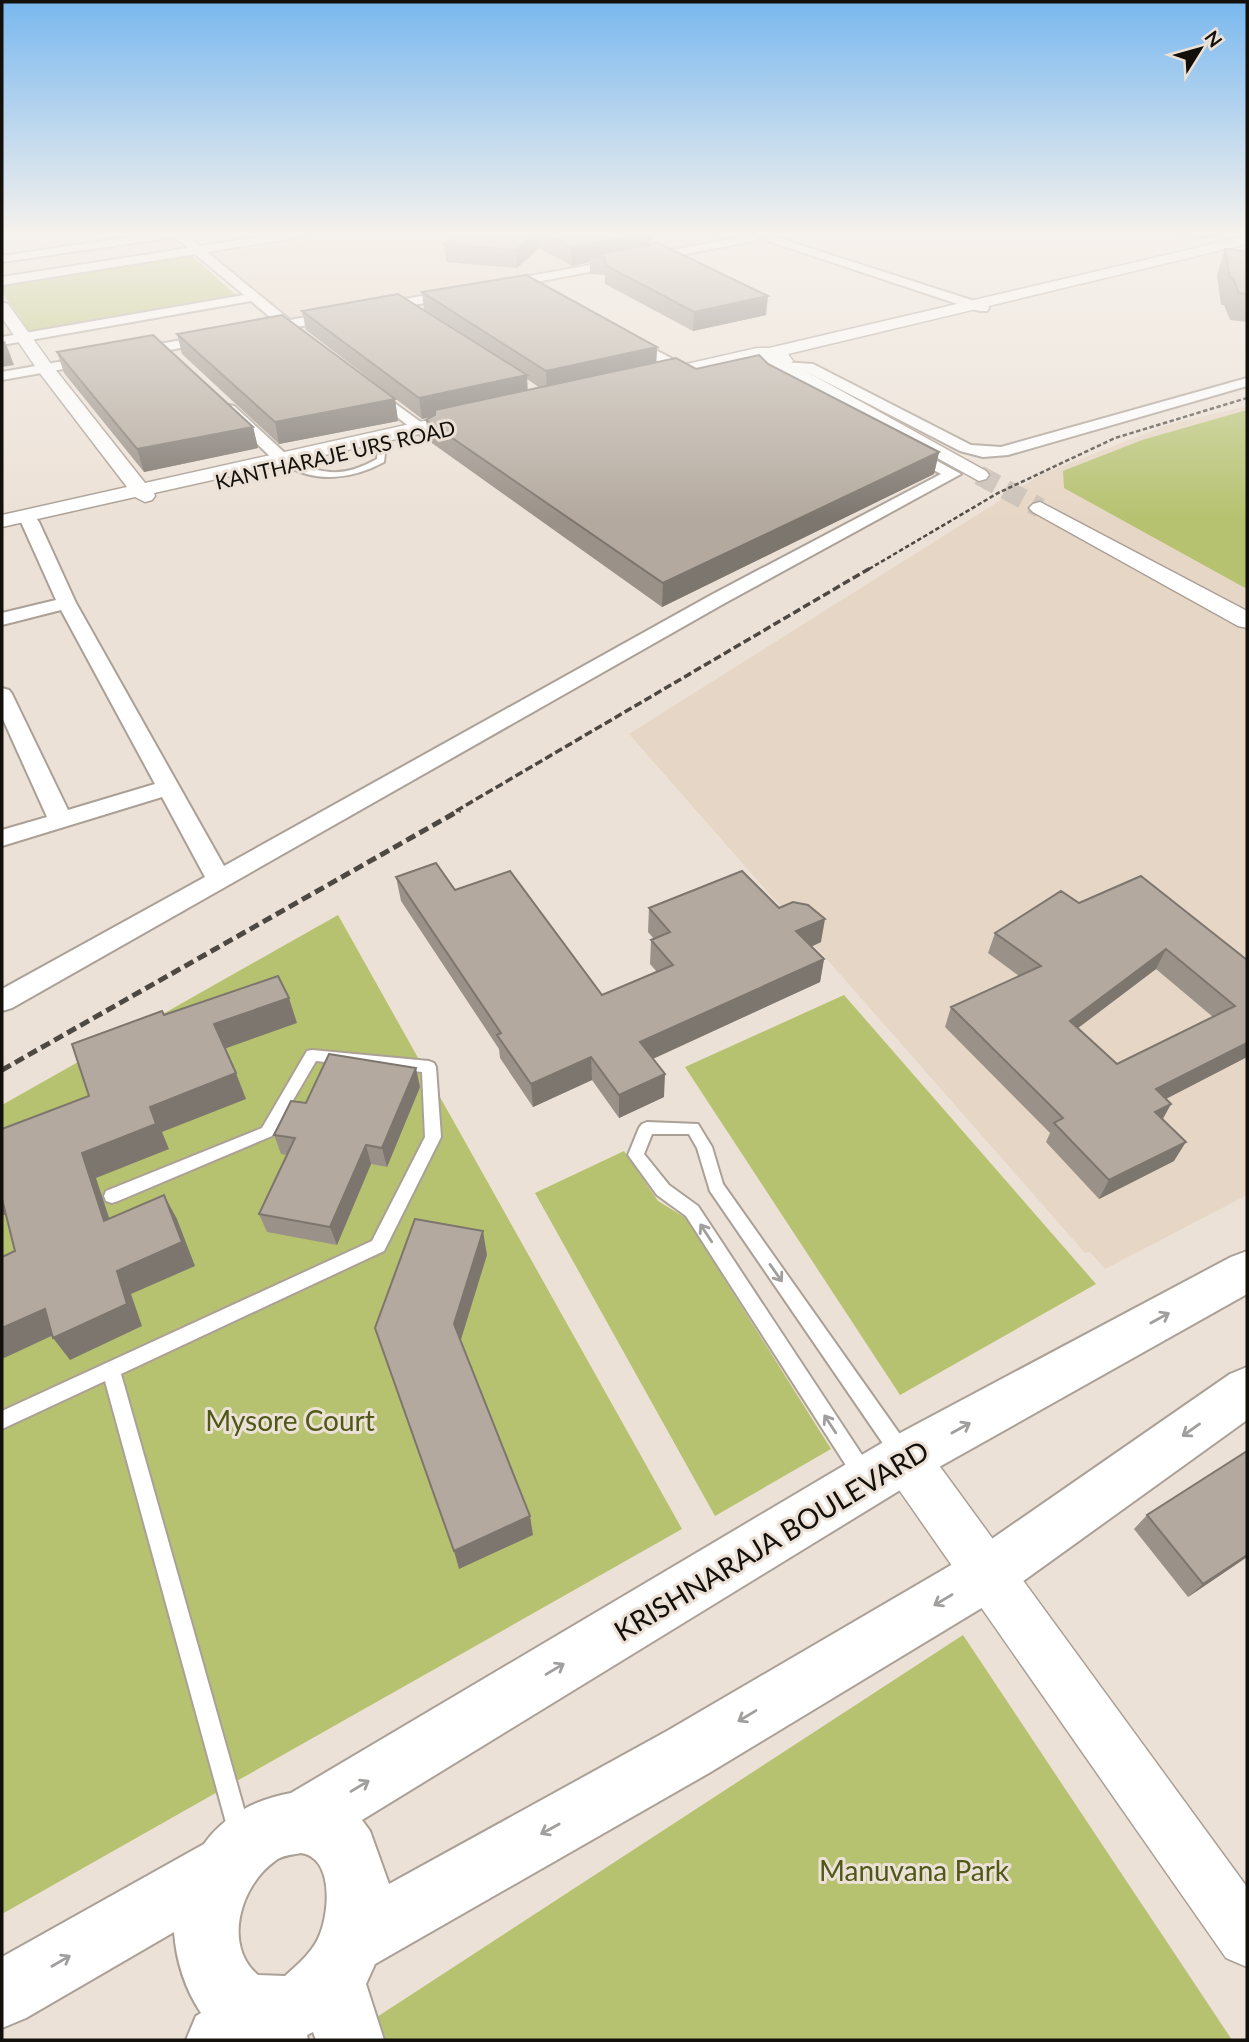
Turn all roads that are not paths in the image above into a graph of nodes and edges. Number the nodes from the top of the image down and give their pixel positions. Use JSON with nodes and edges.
{"nodes":[{"id":1,"x":16,"y":328,"type":"edge"},
{"id":2,"x":73,"y":328,"type":"edge"},
{"id":3,"x":267,"y":328,"type":"edge"},
{"id":4,"x":290,"y":328,"type":"edge"},
{"id":5,"x":890,"y":328,"type":"edge"},
{"id":6,"x":245,"y":332,"type":"edge"},
{"id":7,"x":614,"y":332,"type":"edge"},
{"id":8,"x":231,"y":335,"type":"edge"},
{"id":9,"x":23,"y":337,"type":"junction"},
{"id":10,"x":2,"y":341,"type":"edge"},
{"id":11,"x":307,"y":341,"type":"edge"},
{"id":12,"x":769,"y":359,"type":"junction"},
{"id":13,"x":45,"y":368,"type":"junction"},
{"id":14,"x":683,"y":370,"type":"junction"},
{"id":15,"x":2,"y":376,"type":"edge"},
{"id":16,"x":358,"y":380,"type":"edge"},
{"id":17,"x":1247,"y":382,"type":"edge"},
{"id":18,"x":222,"y":403,"type":"edge"},
{"id":19,"x":492,"y":415,"type":"edge"},
{"id":20,"x":424,"y":430,"type":"junction"},
{"id":21,"x":285,"y":461,"type":"junction"},
{"id":22,"x":979,"y":475,"type":"tunnel mouth"},
{"id":23,"x":142,"y":493,"type":"junction"},
{"id":24,"x":1040,"y":508,"type":"tunnel mouth"},
{"id":25,"x":2,"y":522,"type":"edge"},
{"id":26,"x":30,"y":522,"type":"junction"},
{"id":27,"x":2,"y":528,"type":"edge"},
{"id":28,"x":67,"y":603,"type":"junction"},
{"id":29,"x":2,"y":619,"type":"edge"},
{"id":30,"x":1247,"y":621,"type":"edge"},
{"id":31,"x":2,"y":694,"type":"edge"},
{"id":32,"x":168,"y":788,"type":"junction"},
{"id":33,"x":61,"y":821,"type":"junction"},
{"id":34,"x":2,"y":838,"type":"edge"},
{"id":35,"x":219,"y":880,"type":"junction"},
{"id":36,"x":2,"y":1001,"type":"edge"},
{"id":37,"x":112,"y":1196,"type":"dead end"},
{"id":38,"x":1247,"y":1270,"type":"edge"},
{"id":39,"x":111,"y":1369,"type":"junction"},
{"id":40,"x":1245,"y":1397,"type":"edge"},
{"id":41,"x":2,"y":1420,"type":"edge"},
{"id":42,"x":886,"y":1470,"type":"junction"},
{"id":43,"x":989,"y":1573,"type":"junction"},
{"id":44,"x":301,"y":1822,"type":"junction"},
{"id":45,"x":234,"y":1856,"type":"junction"},
{"id":46,"x":1247,"y":1937,"type":"edge"},
{"id":47,"x":341,"y":1959,"type":"junction"},
{"id":48,"x":2,"y":1994,"type":"edge"},
{"id":49,"x":254,"y":2031,"type":"edge"},
{"id":50,"x":350,"y":2040,"type":"edge"}],
"edges":[{"from":1,"to":9,"type":"street"},
{"from":2,"to":9,"type":"street"},
{"from":3,"to":6,"type":"street"},
{"from":4,"to":11,"type":"street"},
{"from":5,"to":12,"type":"street"},
{"from":7,"to":14,"type":"street"},
{"from":8,"to":13,"type":"street"},
{"from":9,"to":10,"type":"street"},
{"from":9,"to":13,"type":"street"},
{"from":12,"to":14,"type":"street"},
{"from":12,"to":14,"type":"street"},
{"from":12,"to":17,"type":"street"},
{"from":12,"to":22,"type":"street"},
{"from":12,"to":35,"type":"street"},
{"from":13,"to":15,"type":"street"},
{"from":13,"to":23,"type":"street"},
{"from":16,"to":20,"type":"street"},
{"from":18,"to":21,"type":"street"},
{"from":19,"to":20,"type":"street","name":"KANTHARAJE URS ROAD"},
{"from":20,"to":21,"type":"street","name":"KANTHARAJE URS ROAD"},
{"from":20,"to":21,"type":"street","name":"KANTHARAJE URS ROAD"},
{"from":21,"to":23,"type":"street","name":"KANTHARAJE URS ROAD"},
{"from":23,"to":25,"type":"street","name":"KANTHARAJE URS ROAD"},
{"from":23,"to":26,"type":"street","name":"KANTHARAJE URS ROAD"},
{"from":24,"to":30,"type":"street"},
{"from":26,"to":27,"type":"street","name":"KANTHARAJE URS ROAD"},
{"from":26,"to":28,"type":"street"},
{"from":28,"to":29,"type":"street"},
{"from":28,"to":32,"type":"street"},
{"from":31,"to":33,"type":"street"},
{"from":32,"to":33,"type":"street"},
{"from":32,"to":35,"type":"street"},
{"from":33,"to":34,"type":"street"},
{"from":35,"to":36,"type":"street"},
{"from":37,"to":39,"type":"lane"},
{"from":42,"to":38,"type":"main road","name":"KRISHNARAJA BOULEVARD","one_way":true},
{"from":39,"to":41,"type":"lane"},
{"from":39,"to":45,"type":"lane"},
{"from":40,"to":43,"type":"main road","one_way":true},
{"from":42,"to":42,"type":"lane","one_way":true},
{"from":42,"to":43,"type":"street"},
{"from":44,"to":42,"type":"main road","name":"KRISHNARAJA BOULEVARD","one_way":true},
{"from":43,"to":46,"type":"street"},
{"from":43,"to":47,"type":"main road","one_way":true},
{"from":44,"to":45,"type":"main road"},
{"from":44,"to":47,"type":"main road"},
{"from":48,"to":45,"type":"main road","one_way":true},
{"from":45,"to":49,"type":"main road"},
{"from":47,"to":49,"type":"main road"},
{"from":47,"to":50,"type":"main road"}]}
